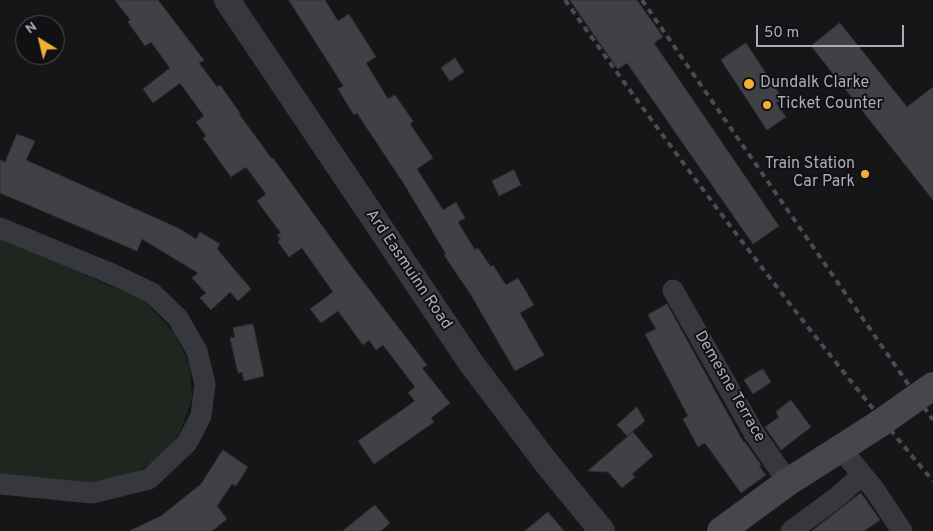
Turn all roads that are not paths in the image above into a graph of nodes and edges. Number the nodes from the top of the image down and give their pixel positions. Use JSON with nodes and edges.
{"nodes":[{"id":1,"x":227,"y":0,"type":"edge"},
{"id":2,"x":0,"y":228,"type":"edge"},
{"id":3,"x":673,"y":290,"type":"dead end"},
{"id":4,"x":933,"y":386,"type":"edge"},
{"id":5,"x":843,"y":448,"type":"junction"},
{"id":6,"x":862,"y":475,"type":"junction"},
{"id":7,"x":788,"y":482,"type":"junction"},
{"id":8,"x":0,"y":484,"type":"edge"},
{"id":9,"x":602,"y":531,"type":"edge"},
{"id":10,"x":721,"y":531,"type":"edge"},
{"id":11,"x":791,"y":531,"type":"edge"},
{"id":12,"x":902,"y":531,"type":"edge"}],
"edges":[{"from":1,"to":9,"type":"street","name":"Ard Easmuinn Road"},
{"from":2,"to":8,"type":"street"},
{"from":3,"to":7,"type":"street","name":"Demesne Terrace"},
{"from":4,"to":5,"type":"main road","bridge":true},
{"from":5,"to":6,"type":"street"},
{"from":5,"to":7,"type":"main road"},
{"from":6,"to":11,"type":"street"},
{"from":6,"to":12,"type":"street"},
{"from":7,"to":10,"type":"main road"}]}
